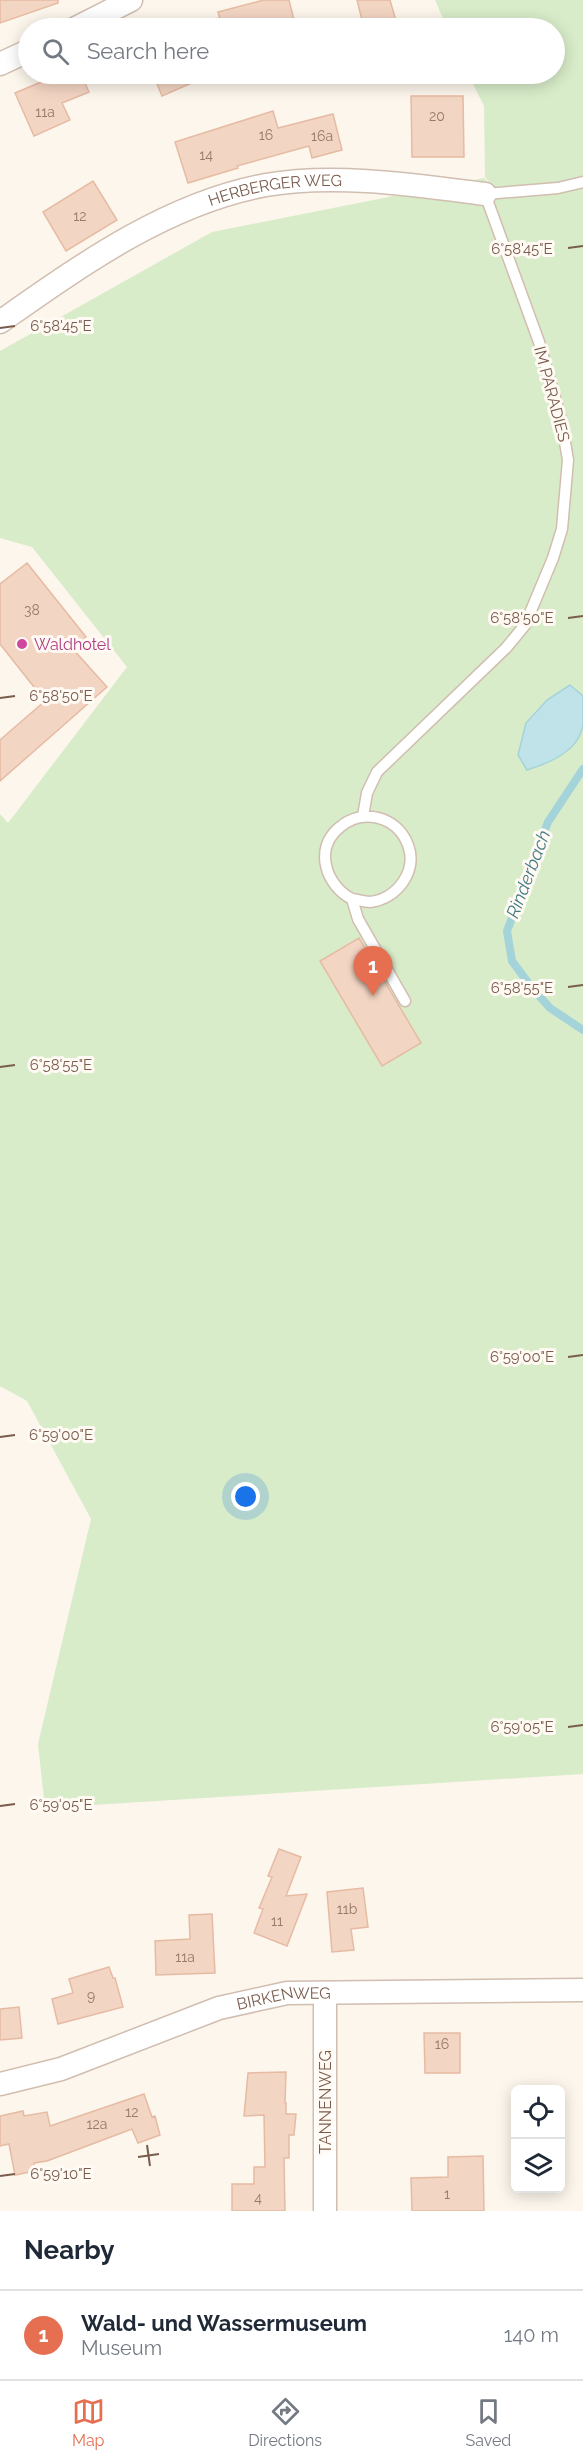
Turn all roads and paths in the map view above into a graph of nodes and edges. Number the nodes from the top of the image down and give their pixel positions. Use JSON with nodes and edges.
{"nodes":[{"id":1,"x":131,"y":0,"type":"edge"},
{"id":2,"x":96,"y":18,"type":"edge"},
{"id":3,"x":18,"y":56,"type":"edge"},
{"id":4,"x":0,"y":64,"type":"edge"},
{"id":5,"x":583,"y":182,"type":"edge"},
{"id":6,"x":484,"y":194,"type":"junction"},
{"id":7,"x":0,"y":322,"type":"edge"},
{"id":8,"x":363,"y":816,"type":"junction"},
{"id":9,"x":352,"y":899,"type":"junction"},
{"id":10,"x":405,"y":1001,"type":"dead end"},
{"id":11,"x":583,"y":1990,"type":"edge"},
{"id":12,"x":324,"y":1993,"type":"junction"},
{"id":13,"x":0,"y":2084,"type":"edge"},
{"id":14,"x":325,"y":2211,"type":"edge"}],
"edges":[{"from":1,"to":2,"type":"street"},
{"from":3,"to":4,"type":"street"},
{"from":5,"to":6,"type":"lane","name":"HERBERGER WEG"},
{"from":6,"to":7,"type":"street","name":"HERBERGER WEG"},
{"from":6,"to":8,"type":"lane","name":"IM PARADIES"},
{"from":8,"to":9,"type":"lane"},
{"from":8,"to":9,"type":"lane"},
{"from":9,"to":10,"type":"lane"},
{"from":11,"to":12,"type":"street","name":"BIRKENWEG"},
{"from":12,"to":13,"type":"street","name":"BIRKENWEG"},
{"from":12,"to":14,"type":"street","name":"TANNENWEG"}]}
